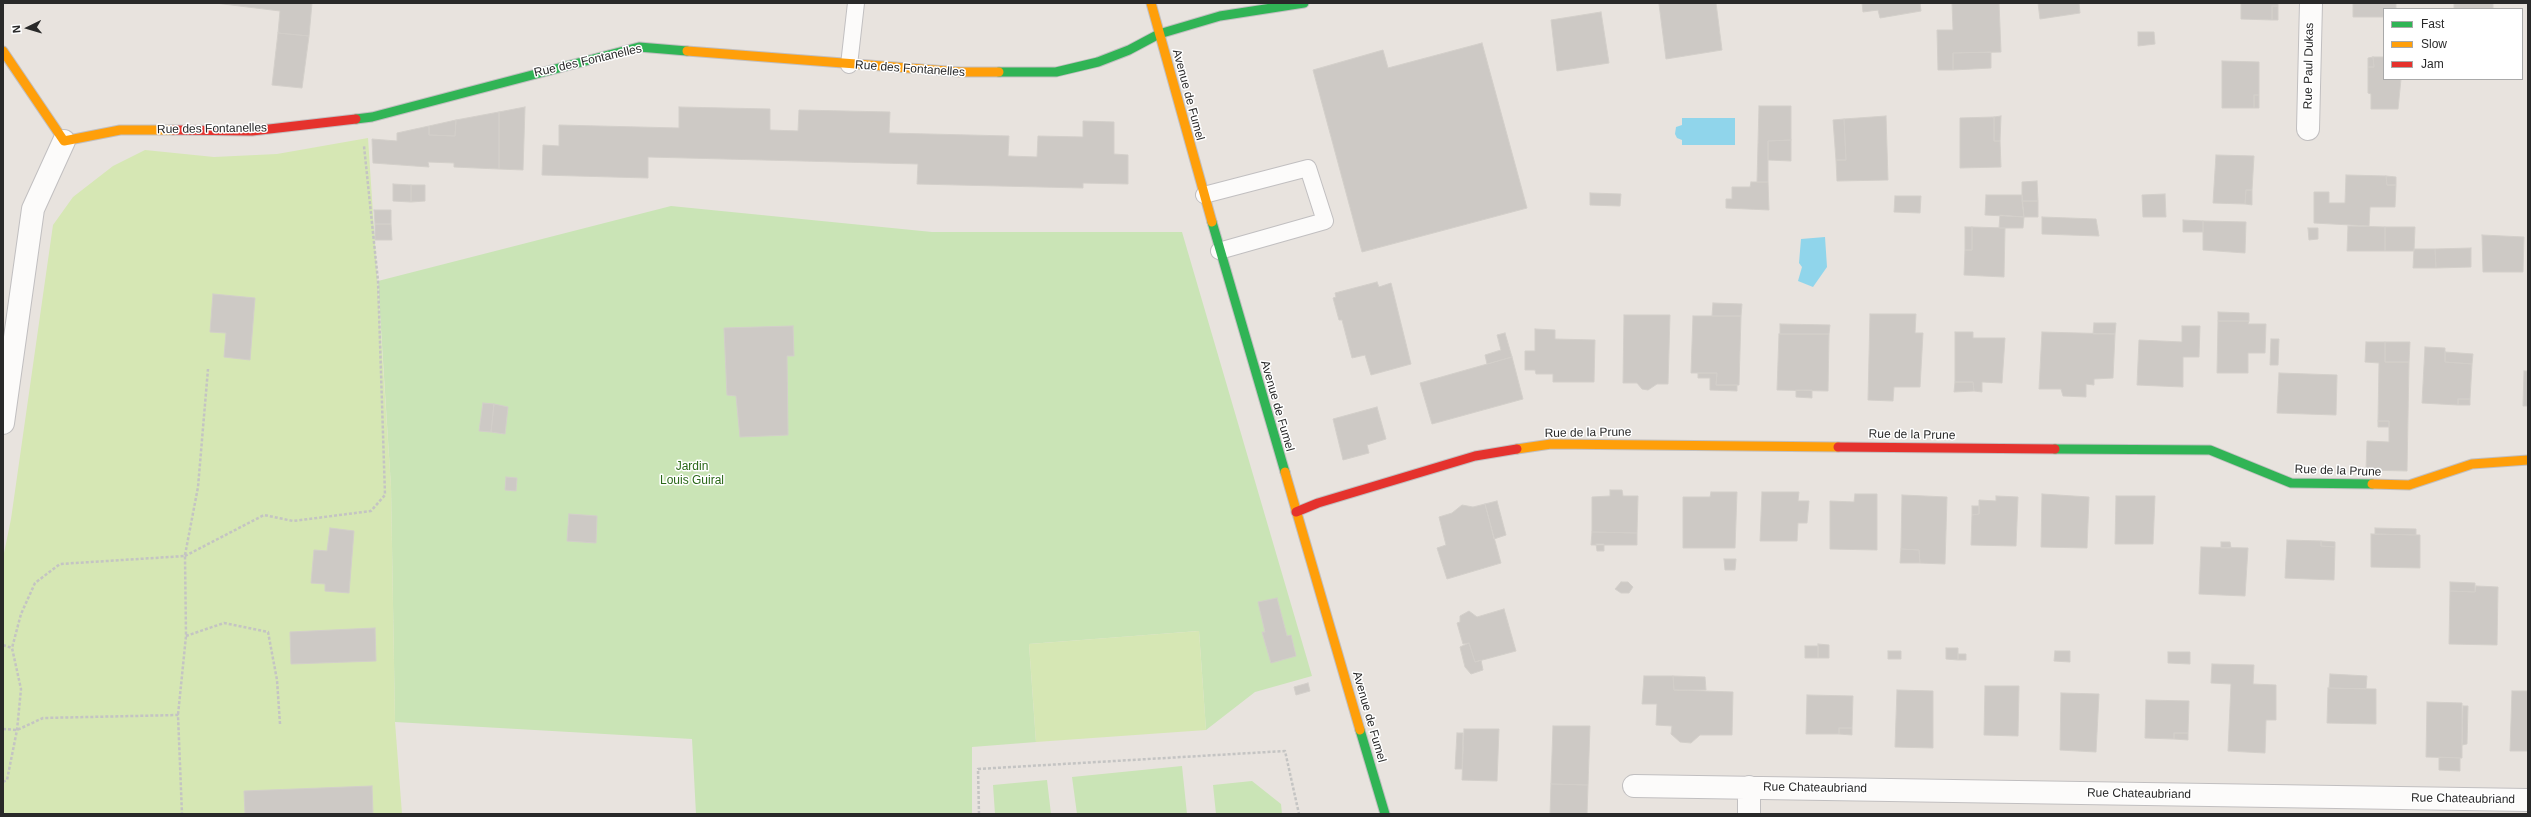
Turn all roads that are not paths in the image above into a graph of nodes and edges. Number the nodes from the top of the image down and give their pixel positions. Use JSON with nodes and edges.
{"nodes":[{"id":1,"x":856,"y":3,"type":"edge"},
{"id":2,"x":1151,"y":3,"type":"edge"},
{"id":3,"x":1304,"y":3,"type":"edge"},
{"id":4,"x":2311,"y":3,"type":"edge"},
{"id":5,"x":1159,"y":34,"type":"junction"},
{"id":6,"x":3,"y":51,"type":"edge"},
{"id":7,"x":849,"y":65,"type":"junction"},
{"id":8,"x":2308,"y":129,"type":"dead end"},
{"id":9,"x":64,"y":141,"type":"junction"},
{"id":10,"x":1204,"y":195,"type":"junction"},
{"id":11,"x":1219,"y":250,"type":"junction"},
{"id":12,"x":3,"y":424,"type":"edge"},
{"id":13,"x":2528,"y":460,"type":"edge"},
{"id":14,"x":1296,"y":512,"type":"junction"},
{"id":15,"x":1634,"y":786,"type":"dead end"},
{"id":16,"x":1749,"y":787,"type":"junction"},
{"id":17,"x":2528,"y":800,"type":"edge"},
{"id":18,"x":1385,"y":814,"type":"edge"},
{"id":19,"x":1749,"y":814,"type":"edge"}],
"edges":[{"from":1,"to":7,"type":"lane"},
{"from":2,"to":5,"type":"street","name":"Avenue de Fumel"},
{"from":3,"to":5,"type":"street","name":"Rue des Fontanelles"},
{"from":4,"to":8,"type":"street","name":"Rue Paul Dukas"},
{"from":5,"to":7,"type":"street","name":"Rue des Fontanelles"},
{"from":5,"to":10,"type":"street","name":"Avenue de Fumel"},
{"from":6,"to":9,"type":"street"},
{"from":7,"to":9,"type":"street","name":"Rue des Fontanelles"},
{"from":9,"to":12,"type":"street"},
{"from":10,"to":11,"type":"street","name":"Avenue de Fumel"},
{"from":10,"to":11,"type":"lane"},
{"from":11,"to":14,"type":"street","name":"Avenue de Fumel"},
{"from":13,"to":14,"type":"street","name":"Rue de la Prune"},
{"from":14,"to":18,"type":"street","name":"Avenue de Fumel"},
{"from":15,"to":16,"type":"street","name":"Rue Chateaubriand"},
{"from":16,"to":17,"type":"street","name":"Rue Chateaubriand"},
{"from":16,"to":19,"type":"street","name":"Rue Chateaubriand"}]}
